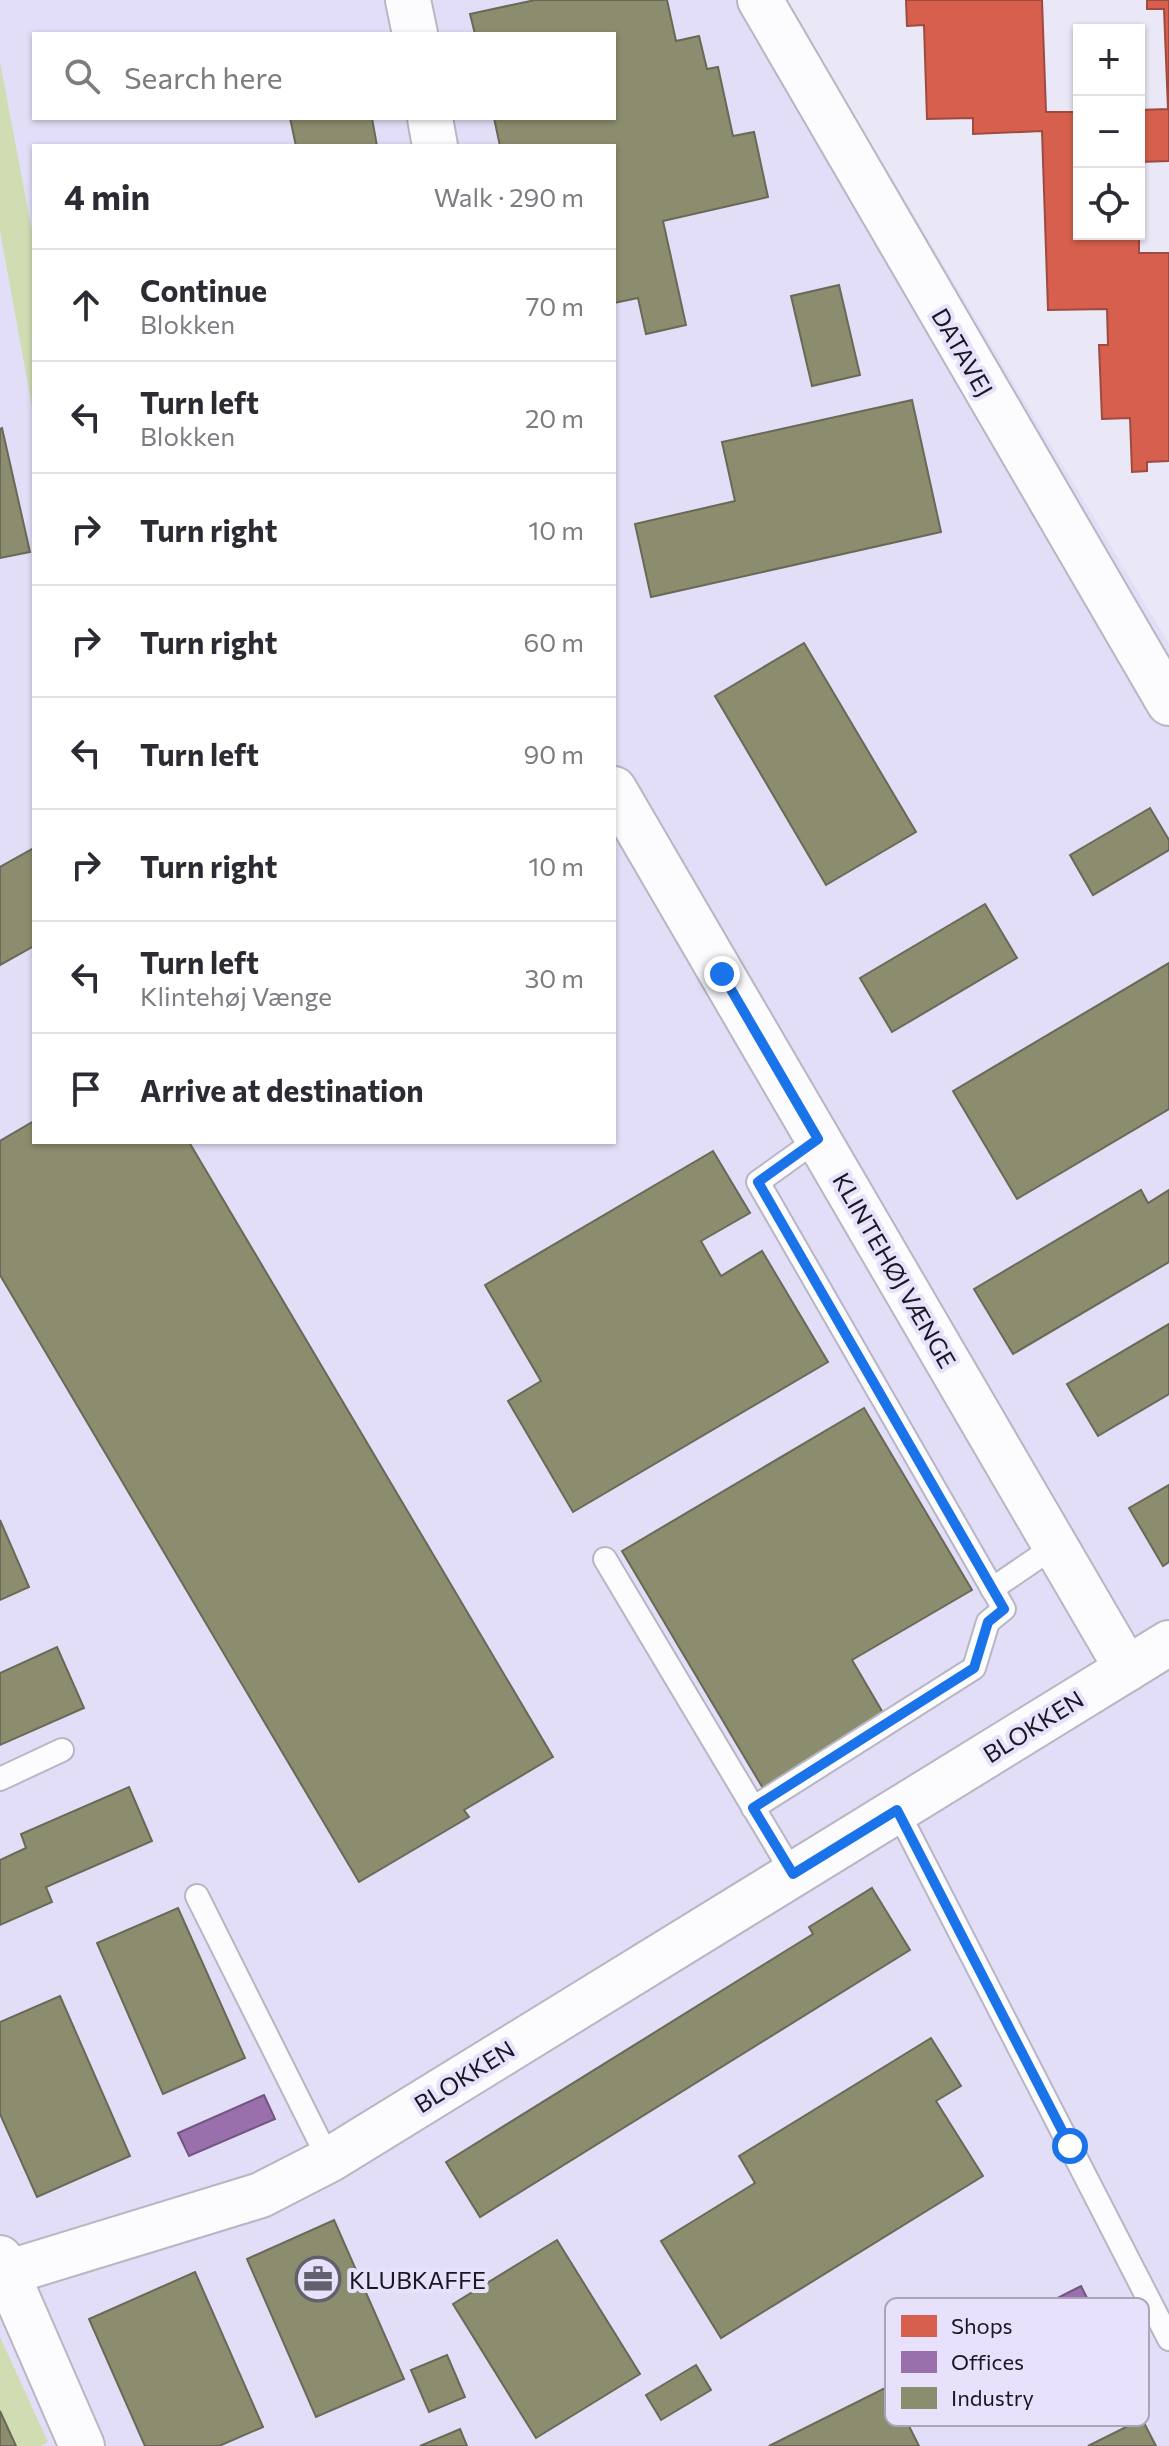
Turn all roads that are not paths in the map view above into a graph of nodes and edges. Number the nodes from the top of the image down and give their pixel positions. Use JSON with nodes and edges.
{"nodes":[{"id":1,"x":408,"y":0,"type":"edge"},
{"id":2,"x":760,"y":0,"type":"edge"},
{"id":3,"x":415,"y":32,"type":"edge"},
{"id":4,"x":430,"y":120,"type":"edge"},
{"id":5,"x":435,"y":144,"type":"edge"},
{"id":6,"x":1169,"y":703,"type":"edge"},
{"id":7,"x":616,"y":792,"type":"edge"},
{"id":8,"x":818,"y":1139,"type":"junction"},
{"id":9,"x":1055,"y":1546,"type":"junction"},
{"id":10,"x":605,"y":1559,"type":"dead end"},
{"id":11,"x":992,"y":1589,"type":"junction"},
{"id":12,"x":1169,"y":1643,"type":"edge"},
{"id":13,"x":1127,"y":1669,"type":"junction"},
{"id":14,"x":62,"y":1750,"type":"dead end"},
{"id":15,"x":0,"y":1779,"type":"edge"},
{"id":16,"x":753,"y":1808,"type":"junction"},
{"id":17,"x":897,"y":1810,"type":"junction"},
{"id":18,"x":793,"y":1874,"type":"junction"},
{"id":19,"x":197,"y":1896,"type":"dead end"},
{"id":20,"x":329,"y":2160,"type":"junction"},
{"id":21,"x":2,"y":2269,"type":"edge"},
{"id":22,"x":1148,"y":2298,"type":"edge"},
{"id":23,"x":1149,"y":2300,"type":"edge"},
{"id":24,"x":1169,"y":2339,"type":"edge"},
{"id":25,"x":82,"y":2446,"type":"edge"}],
"edges":[{"from":1,"to":3,"type":"street"},
{"from":2,"to":6,"type":"street","name":"DATAVEJ"},
{"from":4,"to":5,"type":"street"},
{"from":7,"to":8,"type":"street","name":"KLINTEHØJ VÆNGE"},
{"from":8,"to":9,"type":"street","name":"KLINTEHØJ VÆNGE"},
{"from":8,"to":11,"type":"lane"},
{"from":9,"to":11,"type":"lane"},
{"from":9,"to":13,"type":"street","name":"KLINTEHØJ VÆNGE"},
{"from":10,"to":16,"type":"lane"},
{"from":11,"to":16,"type":"lane"},
{"from":12,"to":13,"type":"street","name":"BLOKKEN"},
{"from":13,"to":17,"type":"street","name":"BLOKKEN"},
{"from":14,"to":15,"type":"lane"},
{"from":16,"to":18,"type":"lane"},
{"from":17,"to":18,"type":"street","name":"BLOKKEN"},
{"from":17,"to":22,"type":"lane"},
{"from":18,"to":20,"type":"street","name":"BLOKKEN"},
{"from":19,"to":20,"type":"lane"},
{"from":20,"to":21,"type":"street","name":"BLOKKEN"},
{"from":21,"to":25,"type":"street"},
{"from":23,"to":24,"type":"lane"}]}
